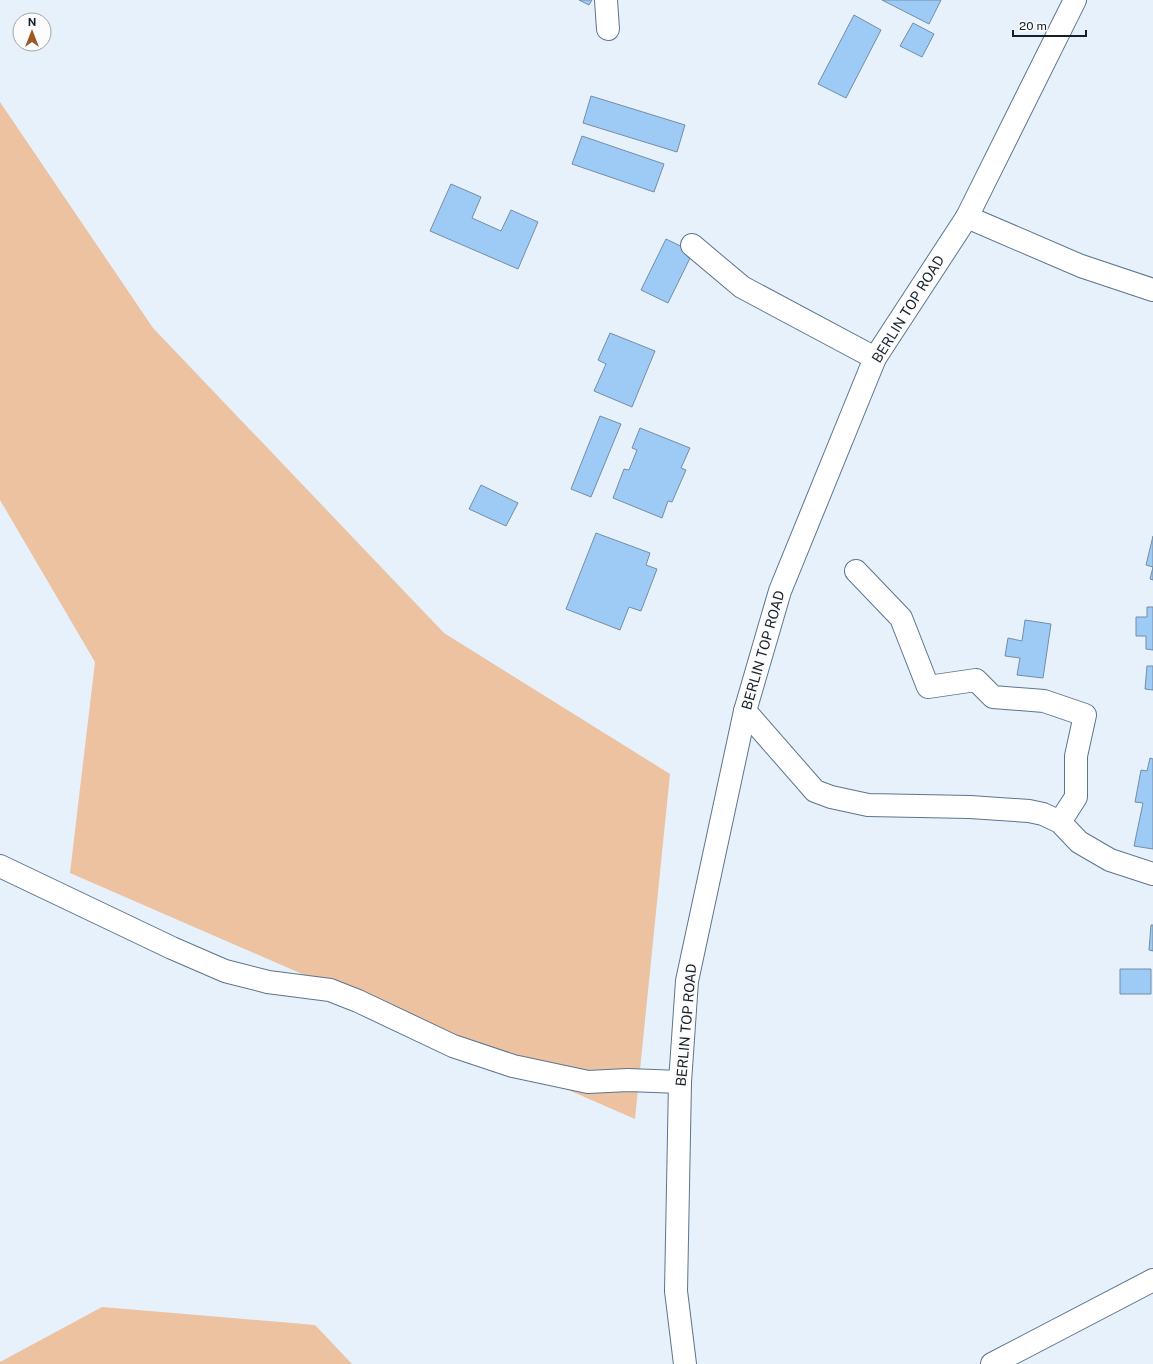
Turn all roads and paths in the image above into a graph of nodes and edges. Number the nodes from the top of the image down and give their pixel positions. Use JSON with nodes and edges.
{"nodes":[{"id":1,"x":606,"y":0,"type":"edge"},
{"id":2,"x":1074,"y":0,"type":"edge"},
{"id":3,"x":608,"y":29,"type":"dead end"},
{"id":4,"x":968,"y":217,"type":"junction"},
{"id":5,"x":692,"y":245,"type":"dead end"},
{"id":6,"x":1153,"y":290,"type":"edge"},
{"id":7,"x":875,"y":358,"type":"junction"},
{"id":8,"x":856,"y":571,"type":"dead end"},
{"id":9,"x":745,"y":711,"type":"junction"},
{"id":10,"x":1060,"y":822,"type":"junction"},
{"id":11,"x":0,"y":866,"type":"edge"},
{"id":12,"x":1153,"y":874,"type":"edge"},
{"id":13,"x":680,"y":1082,"type":"junction"},
{"id":14,"x":1153,"y":1280,"type":"edge"},
{"id":15,"x":685,"y":1364,"type":"edge"},
{"id":16,"x":992,"y":1364,"type":"edge"}],
"edges":[{"from":1,"to":3,"type":"street"},
{"from":2,"to":4,"type":"street","name":"BERLIN TOP ROAD"},
{"from":4,"to":6,"type":"street"},
{"from":4,"to":7,"type":"street","name":"BERLIN TOP ROAD"},
{"from":5,"to":7,"type":"street"},
{"from":7,"to":9,"type":"street","name":"BERLIN TOP ROAD"},
{"from":8,"to":10,"type":"street"},
{"from":9,"to":10,"type":"street"},
{"from":9,"to":13,"type":"street","name":"BERLIN TOP ROAD"},
{"from":10,"to":12,"type":"street"},
{"from":11,"to":13,"type":"street"},
{"from":13,"to":15,"type":"street","name":"BERLIN TOP ROAD"},
{"from":14,"to":16,"type":"street"}]}
